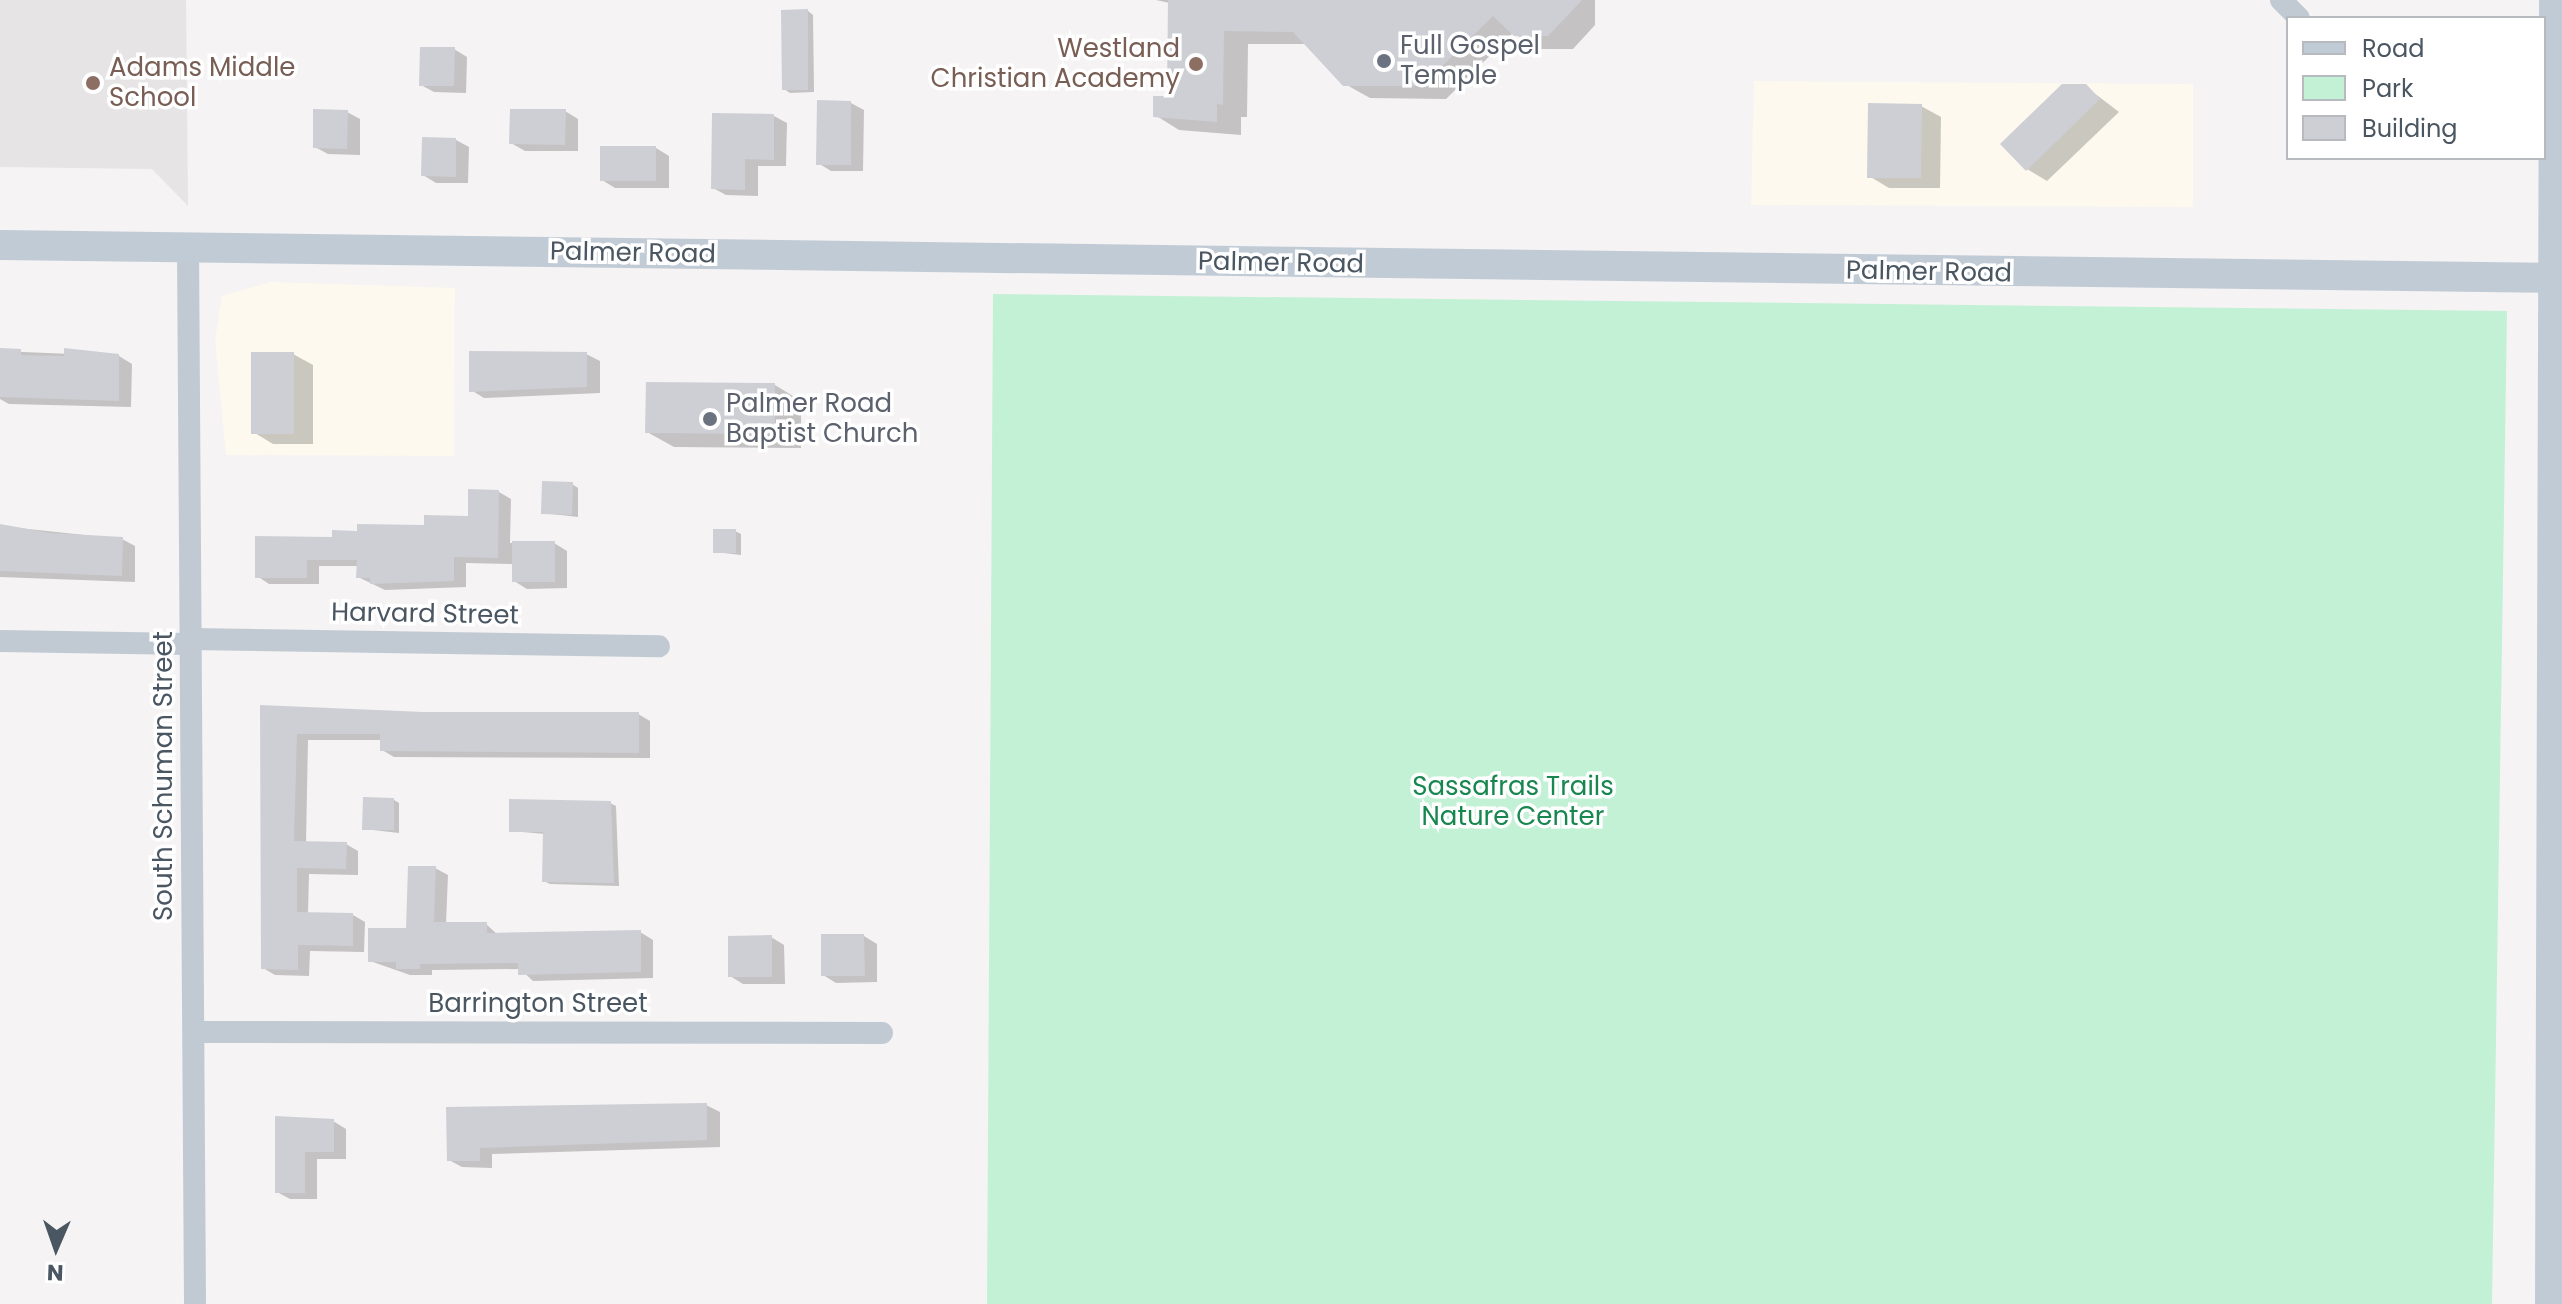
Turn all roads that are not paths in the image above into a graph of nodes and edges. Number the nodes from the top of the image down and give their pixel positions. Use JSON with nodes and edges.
{"nodes":[{"id":1,"x":2281,"y":0,"type":"edge"},
{"id":2,"x":2554,"y":0,"type":"edge"},
{"id":3,"x":2297,"y":16,"type":"edge"},
{"id":4,"x":2548,"y":56,"type":"edge"},
{"id":5,"x":0,"y":245,"type":"edge"},
{"id":6,"x":188,"y":248,"type":"junction"},
{"id":7,"x":2559,"y":278,"type":"edge"},
{"id":8,"x":0,"y":641,"type":"edge"},
{"id":9,"x":190,"y":642,"type":"junction"},
{"id":10,"x":659,"y":646,"type":"dead end"},
{"id":11,"x":194,"y":1032,"type":"junction"},
{"id":12,"x":882,"y":1033,"type":"dead end"},
{"id":13,"x":195,"y":1304,"type":"edge"},
{"id":14,"x":2550,"y":1304,"type":"edge"}],
"edges":[{"from":1,"to":3,"type":"street"},
{"from":2,"to":4,"type":"street"},
{"from":4,"to":7,"type":"street"},
{"from":5,"to":6,"type":"street","name":"Palmer Road"},
{"from":6,"to":7,"type":"street","name":"Palmer Road"},
{"from":6,"to":9,"type":"street","name":"South Schuman Street"},
{"from":7,"to":14,"type":"street"},
{"from":8,"to":9,"type":"street","name":"Harvard Street"},
{"from":9,"to":10,"type":"street","name":"Harvard Street"},
{"from":9,"to":11,"type":"street","name":"South Schuman Street"},
{"from":11,"to":12,"type":"street","name":"Barrington Street"},
{"from":11,"to":13,"type":"street","name":"South Schuman Street"}]}
